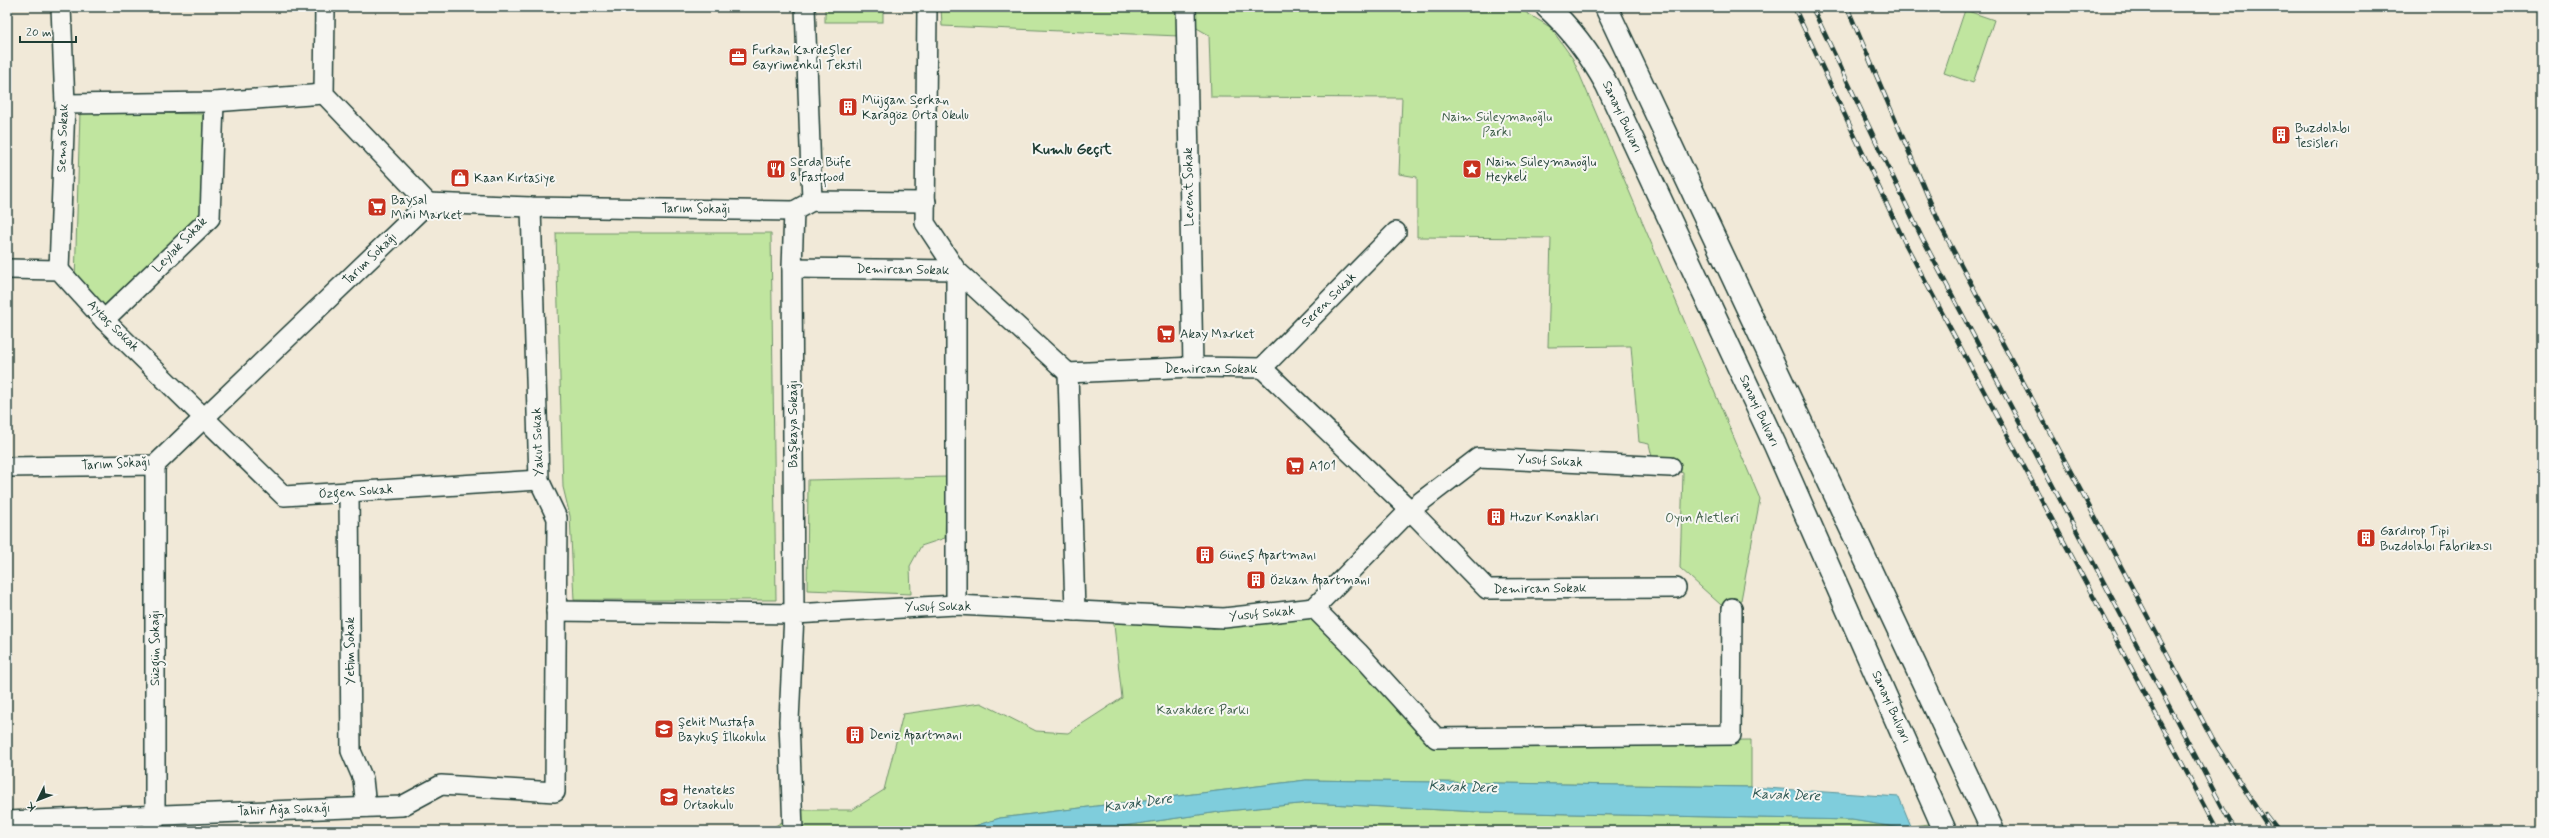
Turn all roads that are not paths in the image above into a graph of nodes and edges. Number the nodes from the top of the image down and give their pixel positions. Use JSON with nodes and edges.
{"nodes":[{"id":1,"x":61,"y":7,"type":"edge"},
{"id":2,"x":325,"y":7,"type":"edge"},
{"id":3,"x":805,"y":7,"type":"edge"},
{"id":4,"x":927,"y":7,"type":"edge"},
{"id":5,"x":1186,"y":7,"type":"edge"},
{"id":6,"x":1547,"y":7,"type":"edge"},
{"id":7,"x":1606,"y":7,"type":"edge"},
{"id":8,"x":324,"y":94,"type":"junction"},
{"id":9,"x":214,"y":102,"type":"junction"},
{"id":10,"x":65,"y":104,"type":"junction"},
{"id":11,"x":812,"y":201,"type":"junction"},
{"id":12,"x":926,"y":202,"type":"junction"},
{"id":13,"x":428,"y":203,"type":"junction"},
{"id":14,"x":531,"y":207,"type":"junction"},
{"id":15,"x":794,"y":211,"type":"junction"},
{"id":16,"x":1396,"y":232,"type":"dead end"},
{"id":17,"x":792,"y":268,"type":"junction"},
{"id":18,"x":7,"y":269,"type":"edge"},
{"id":19,"x":59,"y":270,"type":"junction"},
{"id":20,"x":956,"y":270,"type":"junction"},
{"id":21,"x":104,"y":320,"type":"junction"},
{"id":22,"x":1193,"y":368,"type":"junction"},
{"id":23,"x":1262,"y":368,"type":"junction"},
{"id":24,"x":1068,"y":373,"type":"junction"},
{"id":25,"x":206,"y":417,"type":"junction"},
{"id":26,"x":155,"y":465,"type":"junction"},
{"id":27,"x":7,"y":467,"type":"edge"},
{"id":28,"x":1671,"y":467,"type":"dead end"},
{"id":29,"x":539,"y":480,"type":"junction"},
{"id":30,"x":350,"y":492,"type":"junction"},
{"id":31,"x":1410,"y":510,"type":"junction"},
{"id":32,"x":1676,"y":588,"type":"dead end"},
{"id":33,"x":956,"y":605,"type":"junction"},
{"id":34,"x":1314,"y":608,"type":"junction"},
{"id":35,"x":1732,"y":608,"type":"dead end"},
{"id":36,"x":556,"y":611,"type":"junction"},
{"id":37,"x":1075,"y":611,"type":"junction"},
{"id":38,"x":794,"y":614,"type":"junction"},
{"id":39,"x":555,"y":792,"type":"joint"},
{"id":40,"x":366,"y":808,"type":"junction"},
{"id":41,"x":7,"y":821,"type":"edge"},
{"id":42,"x":154,"y":823,"type":"edge"},
{"id":43,"x":41,"y":825,"type":"edge"},
{"id":44,"x":793,"y":831,"type":"edge"},
{"id":45,"x":1945,"y":831,"type":"edge"},
{"id":46,"x":1993,"y":831,"type":"edge"}],
"edges":[{"from":1,"to":10,"type":"street","name":"Sema Sokak"},
{"from":2,"to":8,"type":"street"},
{"from":3,"to":11,"type":"street"},
{"from":4,"to":12,"type":"street"},
{"from":5,"to":22,"type":"street","name":"Levent Sokak"},
{"from":6,"to":45,"type":"main road","name":"Sanayi Bulvarı"},
{"from":7,"to":46,"type":"main road"},
{"from":8,"to":9,"type":"street"},
{"from":8,"to":13,"type":"street"},
{"from":9,"to":10,"type":"street"},
{"from":9,"to":21,"type":"street","name":"Leylak Sokak"},
{"from":10,"to":19,"type":"street","name":"Sema Sokak"},
{"from":11,"to":12,"type":"street"},
{"from":11,"to":15,"type":"street"},
{"from":12,"to":20,"type":"street"},
{"from":13,"to":14,"type":"street","name":"Tarım Sokağı"},
{"from":13,"to":25,"type":"street","name":"Tarım Sokağı"},
{"from":14,"to":15,"type":"street","name":"Tarım Sokağı"},
{"from":14,"to":29,"type":"street","name":"Yakut Sokak"},
{"from":15,"to":17,"type":"street","name":"Başkaya Sokağı"},
{"from":16,"to":23,"type":"street","name":"Seren Sokak"},
{"from":17,"to":20,"type":"street","name":"Demircan Sokak"},
{"from":17,"to":38,"type":"street","name":"Başkaya Sokağı"},
{"from":18,"to":19,"type":"street"},
{"from":19,"to":21,"type":"street","name":"Aytaç Sokak"},
{"from":20,"to":24,"type":"street","name":"Demircan Sokak"},
{"from":20,"to":33,"type":"street"},
{"from":21,"to":25,"type":"street","name":"Aytaç Sokak"},
{"from":22,"to":23,"type":"street","name":"Demircan Sokak"},
{"from":22,"to":24,"type":"street","name":"Demircan Sokak"},
{"from":23,"to":31,"type":"street","name":"Demircan Sokak"},
{"from":24,"to":37,"type":"street"},
{"from":25,"to":26,"type":"street","name":"Tarım Sokağı"},
{"from":25,"to":30,"type":"street","name":"Özgen Sokak"},
{"from":26,"to":27,"type":"street","name":"Tarım Sokağı"},
{"from":26,"to":42,"type":"street","name":"Süzgün Sokağı"},
{"from":28,"to":31,"type":"street","name":"Yusuf Sokak"},
{"from":29,"to":30,"type":"street","name":"Özgen Sokak"},
{"from":29,"to":36,"type":"street","name":"Yakut Sokak"},
{"from":30,"to":40,"type":"street","name":"Yetim Sokak"},
{"from":31,"to":32,"type":"street","name":"Demircan Sokak"},
{"from":31,"to":34,"type":"street","name":"Yusuf Sokak"},
{"from":33,"to":37,"type":"street","name":"Yusuf Sokak"},
{"from":33,"to":38,"type":"street","name":"Yusuf Sokak"},
{"from":34,"to":35,"type":"street"},
{"from":34,"to":37,"type":"street","name":"Yusuf Sokak"},
{"from":36,"to":38,"type":"street"},
{"from":36,"to":39,"type":"street","name":"Yakut Sokak"},
{"from":38,"to":44,"type":"street","name":"Başkaya Sokağı"},
{"from":39,"to":40,"type":"street","name":"Tahir Ağa Sokağı"},
{"from":40,"to":42,"type":"street","name":"Tahir Ağa Sokağı"},
{"from":41,"to":43,"type":"street","name":"Tahir Ağa Sokağı"},
{"from":42,"to":43,"type":"street","name":"Tahir Ağa Sokağı"}]}
